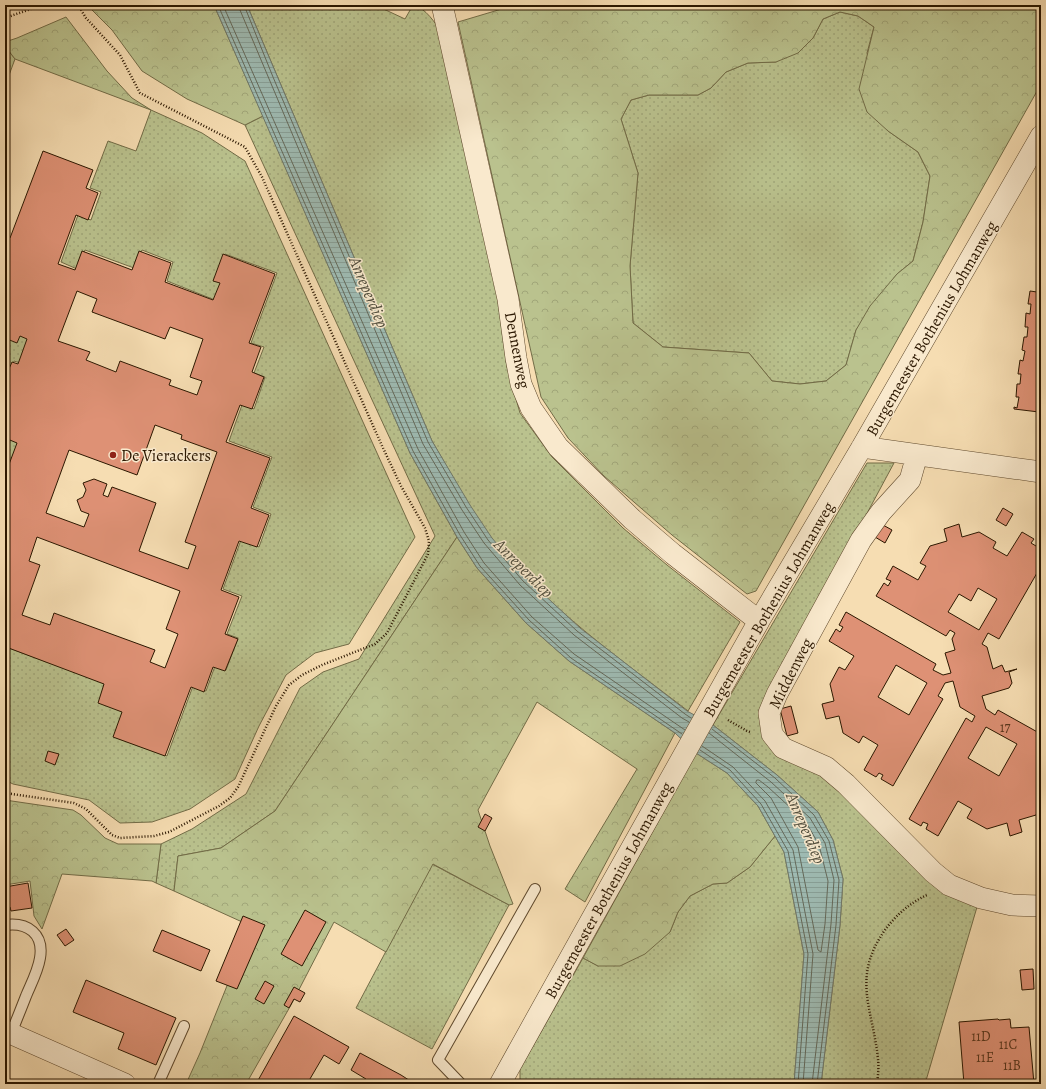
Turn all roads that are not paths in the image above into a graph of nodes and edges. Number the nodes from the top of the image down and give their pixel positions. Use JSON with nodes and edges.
{"nodes":[{"id":1,"x":445,"y":6,"type":"edge"},
{"id":2,"x":1041,"y":136,"type":"edge"},
{"id":3,"x":862,"y":447,"type":"junction"},
{"id":4,"x":917,"y":455,"type":"junction"},
{"id":5,"x":1041,"y":472,"type":"edge"},
{"id":6,"x":759,"y":621,"type":"junction"},
{"id":7,"x":535,"y":889,"type":"dead end"},
{"id":8,"x":1041,"y":906,"type":"edge"},
{"id":9,"x":5,"y":924,"type":"edge"},
{"id":10,"x":184,"y":1026,"type":"dead end"},
{"id":11,"x":8,"y":1032,"type":"edge"},
{"id":12,"x":125,"y":1084,"type":"edge"},
{"id":13,"x":158,"y":1084,"type":"edge"},
{"id":14,"x":461,"y":1084,"type":"edge"},
{"id":15,"x":500,"y":1084,"type":"edge"}],
"edges":[{"from":1,"to":6,"type":"street","name":"Dennenweg"},
{"from":2,"to":3,"type":"street","name":"Burgemeester Bothenius Lohmanweg"},
{"from":3,"to":4,"type":"street"},
{"from":3,"to":6,"type":"street","name":"Burgemeester Bothenius Lohmanweg"},
{"from":4,"to":5,"type":"street"},
{"from":4,"to":8,"type":"street","name":"Middenweg"},
{"from":6,"to":15,"type":"street","name":"Burgemeester Bothenius Lohmanweg"},
{"from":7,"to":14,"type":"lane"},
{"from":9,"to":11,"type":"lane"},
{"from":10,"to":13,"type":"lane"},
{"from":11,"to":12,"type":"street"}]}
